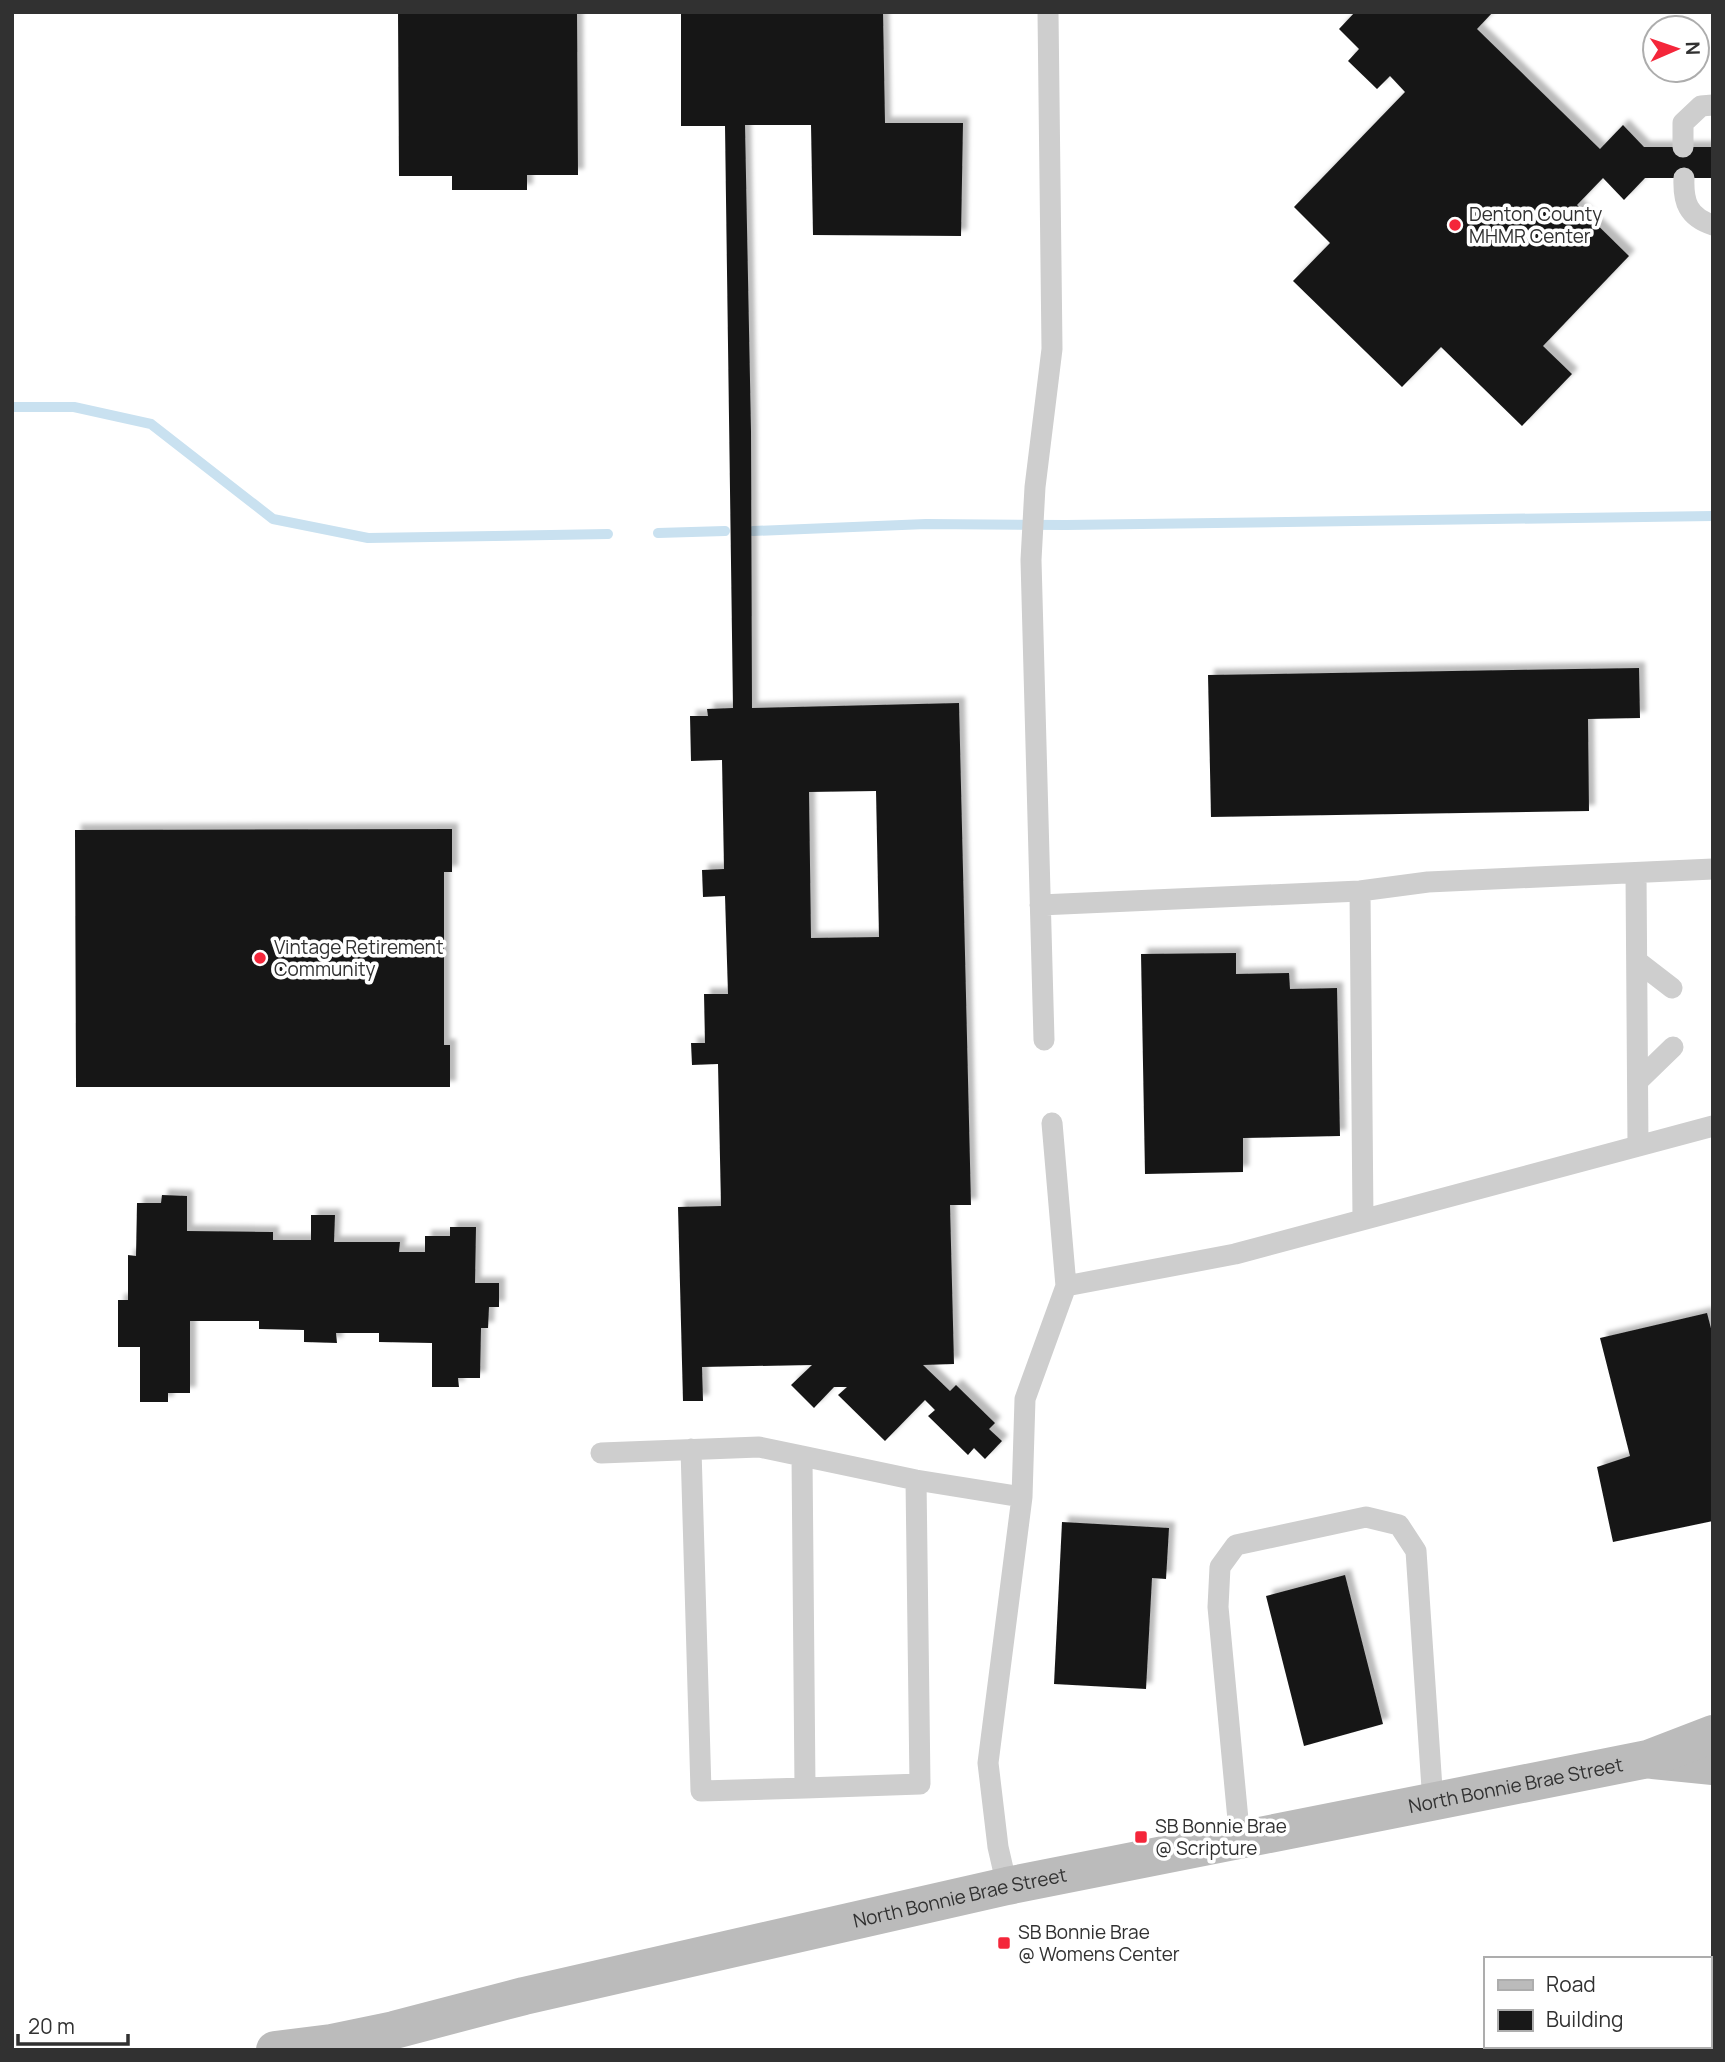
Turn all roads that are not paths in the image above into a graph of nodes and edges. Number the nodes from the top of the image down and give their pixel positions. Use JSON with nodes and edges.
{"nodes":[{"id":1,"x":1048,"y":12,"type":"edge"},
{"id":2,"x":1713,"y":105,"type":"edge"},
{"id":3,"x":1683,"y":147,"type":"dead end"},
{"id":4,"x":1684,"y":178,"type":"dead end"},
{"id":5,"x":1713,"y":225,"type":"edge"},
{"id":6,"x":1713,"y":869,"type":"edge"},
{"id":7,"x":1636,"y":873,"type":"junction"},
{"id":8,"x":1360,"y":891,"type":"junction"},
{"id":9,"x":1041,"y":905,"type":"junction"},
{"id":10,"x":1637,"y":961,"type":"junction"},
{"id":11,"x":1672,"y":988,"type":"dead end"},
{"id":12,"x":1044,"y":1040,"type":"dead end"},
{"id":13,"x":1673,"y":1047,"type":"dead end"},
{"id":14,"x":1639,"y":1080,"type":"junction"},
{"id":15,"x":1052,"y":1123,"type":"dead end"},
{"id":16,"x":1713,"y":1126,"type":"edge"},
{"id":17,"x":1638,"y":1146,"type":"junction"},
{"id":18,"x":1363,"y":1219,"type":"junction"},
{"id":19,"x":1066,"y":1286,"type":"junction"},
{"id":20,"x":691,"y":1449,"type":"junction"},
{"id":21,"x":601,"y":1453,"type":"dead end"},
{"id":22,"x":802,"y":1455,"type":"junction"},
{"id":23,"x":916,"y":1480,"type":"junction"},
{"id":24,"x":1022,"y":1497,"type":"junction"},
{"id":25,"x":1713,"y":1734,"type":"edge"},
{"id":26,"x":1647,"y":1759,"type":"junction"},
{"id":27,"x":1713,"y":1766,"type":"edge"},
{"id":28,"x":805,"y":1788,"type":"junction"},
{"id":29,"x":1433,"y":1803,"type":"junction"},
{"id":30,"x":1240,"y":1841,"type":"junction"},
{"id":31,"x":1007,"y":1886,"type":"junction"},
{"id":32,"x":275,"y":2050,"type":"edge"}],
"edges":[{"from":1,"to":9,"type":"lane"},
{"from":2,"to":3,"type":"lane"},
{"from":4,"to":5,"type":"lane"},
{"from":6,"to":7,"type":"lane"},
{"from":7,"to":8,"type":"lane"},
{"from":7,"to":10,"type":"lane"},
{"from":8,"to":9,"type":"lane"},
{"from":8,"to":18,"type":"lane"},
{"from":9,"to":12,"type":"lane"},
{"from":10,"to":11,"type":"lane"},
{"from":10,"to":14,"type":"lane"},
{"from":13,"to":14,"type":"lane"},
{"from":14,"to":17,"type":"lane"},
{"from":15,"to":19,"type":"lane"},
{"from":16,"to":17,"type":"lane"},
{"from":17,"to":18,"type":"lane"},
{"from":18,"to":19,"type":"lane"},
{"from":19,"to":24,"type":"lane"},
{"from":20,"to":21,"type":"lane"},
{"from":20,"to":22,"type":"lane"},
{"from":20,"to":28,"type":"lane"},
{"from":22,"to":23,"type":"lane"},
{"from":22,"to":28,"type":"lane"},
{"from":23,"to":24,"type":"lane"},
{"from":23,"to":28,"type":"lane"},
{"from":24,"to":31,"type":"lane"},
{"from":25,"to":26,"type":"main road","name":"North Bonnie Brae Street"},
{"from":26,"to":27,"type":"main road","name":"North Bonnie Brae Street"},
{"from":26,"to":29,"type":"main road","name":"North Bonnie Brae Street"},
{"from":29,"to":30,"type":"main road","name":"North Bonnie Brae Street"},
{"from":29,"to":30,"type":"lane"},
{"from":30,"to":31,"type":"main road","name":"North Bonnie Brae Street"},
{"from":31,"to":32,"type":"main road","name":"North Bonnie Brae Street"}]}
